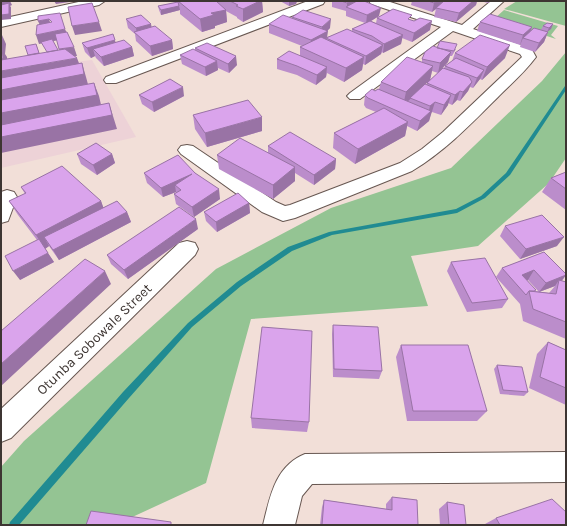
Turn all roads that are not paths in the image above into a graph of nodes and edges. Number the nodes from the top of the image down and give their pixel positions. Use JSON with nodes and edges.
{"nodes":[{"id":1,"x":38,"y":1,"type":"edge"},
{"id":2,"x":99,"y":1,"type":"edge"},
{"id":3,"x":319,"y":1,"type":"edge"},
{"id":4,"x":375,"y":1,"type":"edge"},
{"id":5,"x":498,"y":1,"type":"edge"},
{"id":6,"x":38,"y":15,"type":"junction"},
{"id":7,"x":1,"y":23,"type":"edge"},
{"id":8,"x":457,"y":28,"type":"junction"},
{"id":9,"x":111,"y":80,"type":"dead end"},
{"id":10,"x":355,"y":96,"type":"dead end"},
{"id":11,"x":187,"y":150,"type":"dead end"},
{"id":12,"x":7,"y":197,"type":"dead end"},
{"id":13,"x":1,"y":216,"type":"edge"},
{"id":14,"x":187,"y":249,"type":"dead end"},
{"id":15,"x":1,"y":428,"type":"edge"},
{"id":16,"x":566,"y":467,"type":"edge"},
{"id":17,"x":279,"y":525,"type":"edge"}],
"edges":[{"from":1,"to":6,"type":"street"},
{"from":2,"to":6,"type":"street"},
{"from":3,"to":9,"type":"street"},
{"from":4,"to":8,"type":"street"},
{"from":5,"to":8,"type":"street"},
{"from":6,"to":7,"type":"street"},
{"from":8,"to":10,"type":"street"},
{"from":8,"to":11,"type":"street"},
{"from":12,"to":13,"type":"street"},
{"from":14,"to":15,"type":"street","name":"Otunba Sobowale Street"},
{"from":16,"to":17,"type":"street"}]}
